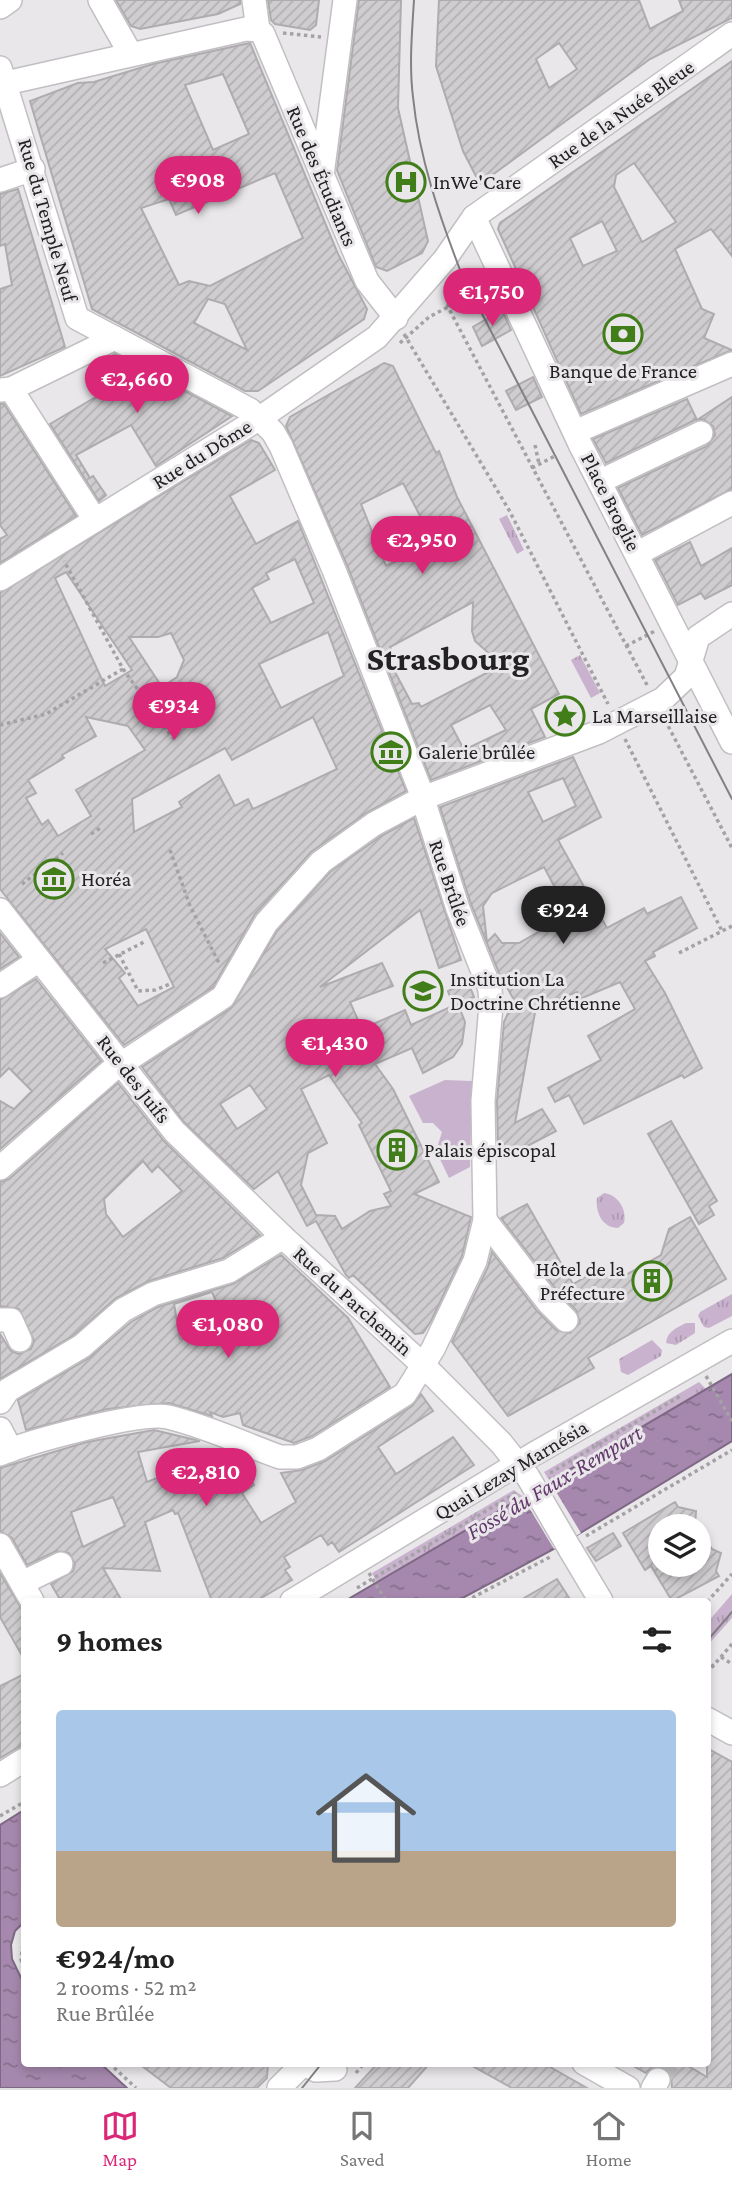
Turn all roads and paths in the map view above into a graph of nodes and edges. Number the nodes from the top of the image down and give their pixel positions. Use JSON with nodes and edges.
{"nodes":[{"id":1,"x":10,"y":0,"type":"edge"},
{"id":2,"x":100,"y":0,"type":"edge"},
{"id":3,"x":254,"y":0,"type":"edge"},
{"id":4,"x":345,"y":0,"type":"edge"},
{"id":5,"x":0,"y":7,"type":"edge"},
{"id":6,"x":258,"y":30,"type":"junction"},
{"id":7,"x":727,"y":37,"type":"edge"},
{"id":8,"x":340,"y":39,"type":"junction"},
{"id":9,"x":130,"y":53,"type":"junction"},
{"id":10,"x":4,"y":83,"type":"edge"},
{"id":11,"x":33,"y":169,"type":"junction"},
{"id":12,"x":322,"y":178,"type":"junction"},
{"id":13,"x":0,"y":180,"type":"edge"},
{"id":14,"x":474,"y":217,"type":"junction"},
{"id":15,"x":494,"y":260,"type":"junction"},
{"id":16,"x":448,"y":269,"type":"junction"},
{"id":17,"x":450,"y":293,"type":"junction"},
{"id":18,"x":461,"y":302,"type":"dead end"},
{"id":19,"x":396,"y":318,"type":"junction"},
{"id":20,"x":115,"y":338,"type":"junction"},
{"id":21,"x":732,"y":364,"type":"edge"},
{"id":22,"x":5,"y":390,"type":"edge"},
{"id":23,"x":260,"y":418,"type":"junction"},
{"id":24,"x":575,"y":432,"type":"junction"},
{"id":25,"x":701,"y":433,"type":"dead end"},
{"id":26,"x":535,"y":445,"type":"dead end"},
{"id":27,"x":555,"y":456,"type":"dead end"},
{"id":28,"x":539,"y":464,"type":"junction"},
{"id":29,"x":532,"y":468,"type":"junction"},
{"id":30,"x":607,"y":478,"type":"dead end"},
{"id":31,"x":732,"y":503,"type":"edge"},
{"id":32,"x":95,"y":520,"type":"junction"},
{"id":33,"x":55,"y":544,"type":"junction"},
{"id":34,"x":644,"y":550,"type":"dead end"},
{"id":35,"x":0,"y":579,"type":"edge"},
{"id":36,"x":732,"y":614,"type":"edge"},
{"id":37,"x":660,"y":628,"type":"dead end"},
{"id":38,"x":626,"y":646,"type":"junction"},
{"id":39,"x":691,"y":663,"type":"junction"},
{"id":40,"x":123,"y":669,"type":"junction"},
{"id":41,"x":656,"y":703,"type":"junction"},
{"id":42,"x":617,"y":723,"type":"junction"},
{"id":43,"x":0,"y":725,"type":"edge"},
{"id":44,"x":175,"y":741,"type":"dead end"},
{"id":45,"x":732,"y":742,"type":"edge"},
{"id":46,"x":423,"y":798,"type":"junction"},
{"id":47,"x":102,"y":827,"type":"dead end"},
{"id":48,"x":90,"y":834,"type":"dead end"},
{"id":49,"x":732,"y":848,"type":"edge"},
{"id":50,"x":170,"y":850,"type":"dead end"},
{"id":51,"x":63,"y":853,"type":"dead end"},
{"id":52,"x":22,"y":884,"type":"dead end"},
{"id":53,"x":0,"y":909,"type":"edge"},
{"id":54,"x":732,"y":926,"type":"edge"},
{"id":55,"x":722,"y":931,"type":"junction"},
{"id":56,"x":144,"y":942,"type":"dead end"},
{"id":57,"x":679,"y":953,"type":"dead end"},
{"id":58,"x":119,"y":954,"type":"junction"},
{"id":59,"x":39,"y":960,"type":"junction"},
{"id":60,"x":103,"y":962,"type":"dead end"},
{"id":61,"x":170,"y":984,"type":"dead end"},
{"id":62,"x":0,"y":986,"type":"edge"},
{"id":63,"x":231,"y":987,"type":"junction"},
{"id":64,"x":124,"y":1063,"type":"junction"},
{"id":65,"x":0,"y":1168,"type":"edge"},
{"id":66,"x":485,"y":1220,"type":"junction"},
{"id":67,"x":283,"y":1237,"type":"junction"},
{"id":68,"x":0,"y":1320,"type":"edge"},
{"id":69,"x":566,"y":1320,"type":"dead end"},
{"id":70,"x":20,"y":1340,"type":"dead end"},
{"id":71,"x":732,"y":1340,"type":"edge"},
{"id":72,"x":424,"y":1366,"type":"junction"},
{"id":73,"x":706,"y":1376,"type":"dead end"},
{"id":74,"x":689,"y":1391,"type":"dead end"},
{"id":75,"x":4,"y":1396,"type":"edge"},
{"id":76,"x":732,"y":1421,"type":"edge"},
{"id":77,"x":0,"y":1429,"type":"edge"},
{"id":78,"x":732,"y":1450,"type":"edge"},
{"id":79,"x":5,"y":1452,"type":"edge"},
{"id":80,"x":527,"y":1477,"type":"junction"},
{"id":81,"x":0,"y":1545,"type":"edge"},
{"id":82,"x":568,"y":1547,"type":"junction"},
{"id":83,"x":61,"y":1564,"type":"dead end"},
{"id":84,"x":369,"y":1573,"type":"dead end"},
{"id":85,"x":732,"y":1574,"type":"edge"},
{"id":86,"x":367,"y":1582,"type":"dead end"},
{"id":87,"x":27,"y":1592,"type":"edge"},
{"id":88,"x":298,"y":1598,"type":"edge"},
{"id":89,"x":384,"y":1598,"type":"edge"},
{"id":90,"x":472,"y":1598,"type":"edge"},
{"id":91,"x":599,"y":1598,"type":"edge"},
{"id":92,"x":711,"y":1598,"type":"edge"},
{"id":93,"x":732,"y":1644,"type":"edge"},
{"id":94,"x":721,"y":1657,"type":"junction"},
{"id":95,"x":711,"y":1664,"type":"edge"},
{"id":96,"x":732,"y":1664,"type":"edge"},
{"id":97,"x":713,"y":1666,"type":"junction"},
{"id":98,"x":711,"y":1668,"type":"edge"},
{"id":99,"x":711,"y":1721,"type":"edge"},
{"id":100,"x":732,"y":1734,"type":"edge"},
{"id":101,"x":21,"y":1761,"type":"edge"},
{"id":102,"x":0,"y":1775,"type":"edge"},
{"id":103,"x":21,"y":1804,"type":"edge"},
{"id":104,"x":0,"y":1816,"type":"edge"},
{"id":105,"x":113,"y":2067,"type":"edge"},
{"id":106,"x":300,"y":2067,"type":"edge"},
{"id":107,"x":303,"y":2067,"type":"edge"},
{"id":108,"x":310,"y":2067,"type":"edge"},
{"id":109,"x":591,"y":2067,"type":"edge"},
{"id":110,"x":332,"y":2074,"type":"edge"},
{"id":111,"x":136,"y":2088,"type":"edge"},
{"id":112,"x":279,"y":2088,"type":"edge"},
{"id":113,"x":303,"y":2088,"type":"edge"},
{"id":114,"x":628,"y":2088,"type":"edge"}],
"edges":[{"from":1,"to":5,"type":"street"},
{"from":2,"to":9,"type":"street"},
{"from":3,"to":6,"type":"street","name":"Rue des Étudiants"},
{"from":4,"to":8,"type":"street"},
{"from":6,"to":8,"type":"path"},
{"from":6,"to":9,"type":"street"},
{"from":6,"to":12,"type":"street","name":"Rue des Étudiants"},
{"from":7,"to":14,"type":"street","name":"Rue de la Nuée Bleue"},
{"from":8,"to":12,"type":"street"},
{"from":9,"to":10,"type":"street"},
{"from":10,"to":11,"type":"street","name":"Rue du Temple Neuf"},
{"from":11,"to":13,"type":"street"},
{"from":11,"to":20,"type":"street","name":"Rue du Temple Neuf"},
{"from":12,"to":19,"type":"street","name":"Rue des Étudiants"},
{"from":14,"to":15,"type":"street","name":"Place Broglie"},
{"from":14,"to":16,"type":"street"},
{"from":15,"to":16,"type":"street"},
{"from":15,"to":24,"type":"street","name":"Place Broglie"},
{"from":16,"to":17,"type":"path"},
{"from":16,"to":19,"type":"street"},
{"from":17,"to":18,"type":"path"},
{"from":17,"to":29,"type":"path"},
{"from":19,"to":23,"type":"street","name":"Rue du Dôme"},
{"from":19,"to":42,"type":"path"},
{"from":20,"to":22,"type":"street"},
{"from":20,"to":23,"type":"street","name":"Rue du Temple Neuf"},
{"from":21,"to":24,"type":"street"},
{"from":22,"to":32,"type":"street"},
{"from":23,"to":32,"type":"street","name":"Rue du Dôme"},
{"from":23,"to":46,"type":"street","name":"Rue Brûlée"},
{"from":24,"to":39,"type":"street","name":"Place Broglie"},
{"from":25,"to":30,"type":"street"},
{"from":26,"to":28,"type":"path"},
{"from":27,"to":28,"type":"path"},
{"from":28,"to":29,"type":"path"},
{"from":29,"to":38,"type":"path"},
{"from":31,"to":34,"type":"street"},
{"from":32,"to":33,"type":"street","name":"Rue du Dôme"},
{"from":33,"to":35,"type":"street","name":"Rue du Dôme"},
{"from":33,"to":40,"type":"path"},
{"from":36,"to":39,"type":"street"},
{"from":37,"to":38,"type":"path"},
{"from":38,"to":41,"type":"path"},
{"from":39,"to":41,"type":"street"},
{"from":39,"to":45,"type":"street","name":"Place Broglie"},
{"from":40,"to":43,"type":"path"},
{"from":40,"to":44,"type":"path"},
{"from":41,"to":42,"type":"street"},
{"from":41,"to":49,"type":"path"},
{"from":42,"to":46,"type":"street"},
{"from":42,"to":55,"type":"path"},
{"from":46,"to":63,"type":"street"},
{"from":46,"to":66,"type":"street","name":"Rue Brûlée"},
{"from":47,"to":48,"type":"path"},
{"from":50,"to":63,"type":"path"},
{"from":51,"to":52,"type":"path"},
{"from":53,"to":59,"type":"street","name":"Rue des Juifs"},
{"from":54,"to":55,"type":"path"},
{"from":55,"to":57,"type":"path"},
{"from":56,"to":58,"type":"path"},
{"from":58,"to":60,"type":"path"},
{"from":58,"to":61,"type":"path"},
{"from":59,"to":62,"type":"street"},
{"from":59,"to":64,"type":"street","name":"Rue des Juifs"},
{"from":63,"to":64,"type":"street"},
{"from":64,"to":65,"type":"street"},
{"from":64,"to":67,"type":"street","name":"Rue des Juifs"},
{"from":66,"to":69,"type":"street"},
{"from":66,"to":72,"type":"street","name":"Rue Brûlée"},
{"from":67,"to":72,"type":"street","name":"Rue du Parchemin"},
{"from":67,"to":75,"type":"street"},
{"from":68,"to":70,"type":"street"},
{"from":71,"to":80,"type":"street","name":"Quai Lezay Marnésia"},
{"from":72,"to":79,"type":"street","name":"Rue Brûlée"},
{"from":72,"to":80,"type":"street","name":"Rue du Parchemin"},
{"from":73,"to":76,"type":"path","bridge":true},
{"from":74,"to":80,"type":"path"},
{"from":77,"to":79,"type":"street"},
{"from":78,"to":82,"type":"path"},
{"from":80,"to":82,"type":"street","name":"Rue du Parchemin","bridge":true},
{"from":80,"to":86,"type":"path"},
{"from":80,"to":88,"type":"street","name":"Quai Lezay Marnésia"},
{"from":81,"to":87,"type":"street"},
{"from":82,"to":90,"type":"path"},
{"from":82,"to":91,"type":"street","name":"Rue du Parchemin"},
{"from":83,"to":87,"type":"street"},
{"from":84,"to":89,"type":"path","bridge":true},
{"from":85,"to":92,"type":"path"},
{"from":93,"to":94,"type":"path"},
{"from":94,"to":96,"type":"path"},
{"from":94,"to":97,"type":"path"},
{"from":95,"to":97,"type":"path"},
{"from":97,"to":98,"type":"path"},
{"from":99,"to":100,"type":"street"},
{"from":101,"to":102,"type":"street"},
{"from":103,"to":104,"type":"path"},
{"from":105,"to":111,"type":"path"},
{"from":106,"to":112,"type":"street"},
{"from":107,"to":113,"type":"street"},
{"from":108,"to":110,"type":"street"},
{"from":109,"to":114,"type":"street"}]}
